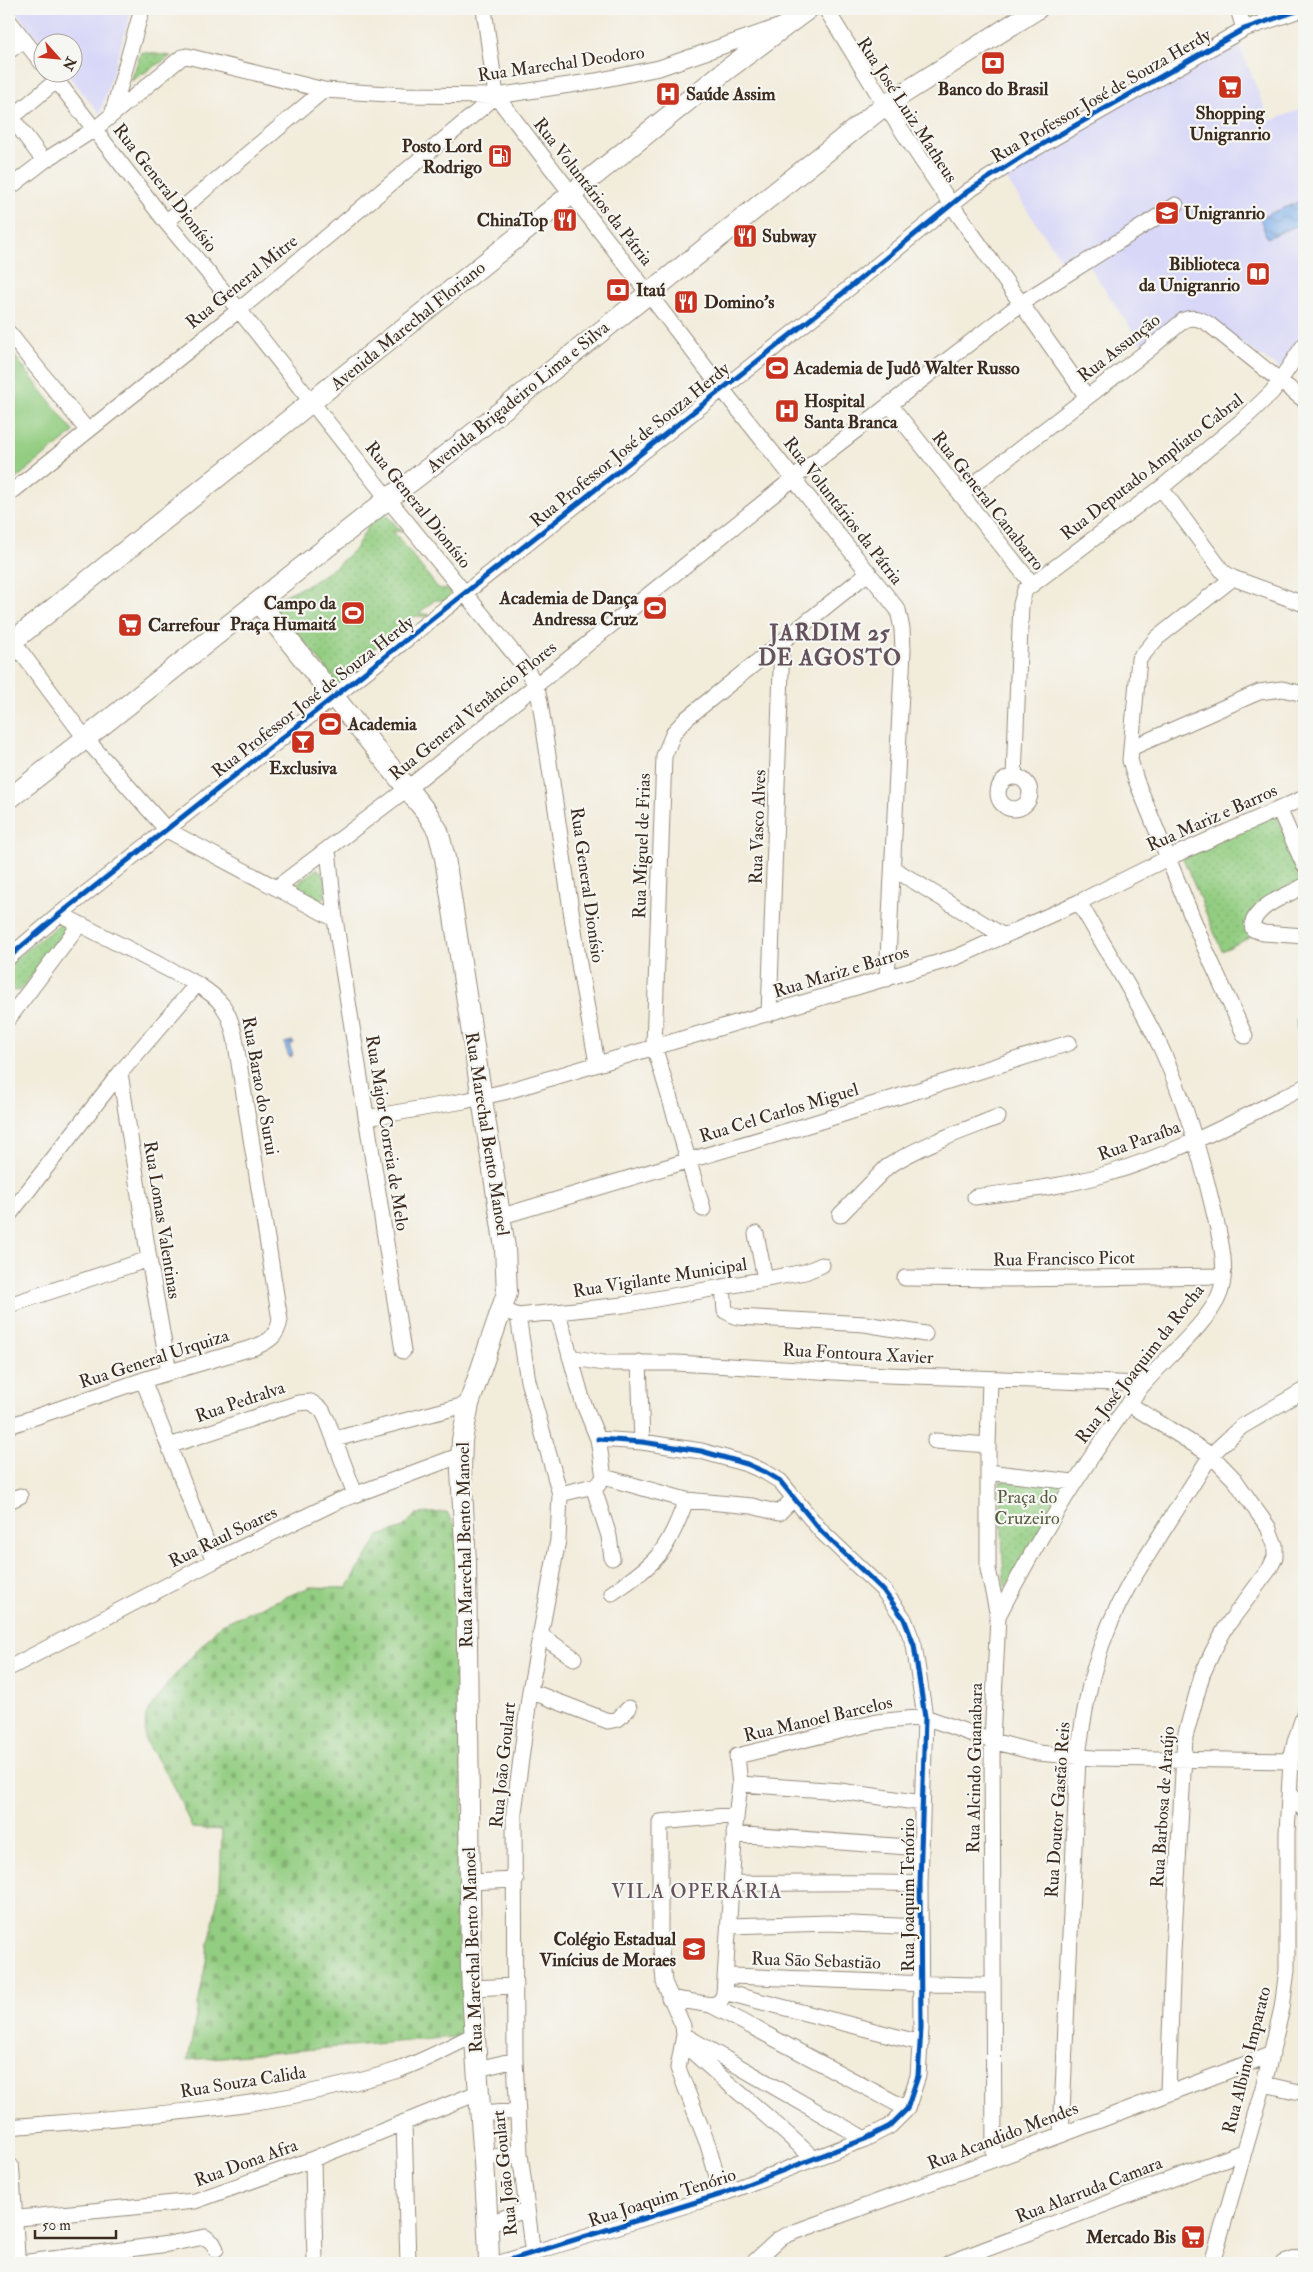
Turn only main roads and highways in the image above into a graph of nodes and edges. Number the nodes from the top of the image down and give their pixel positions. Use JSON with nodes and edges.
{"nodes":[{"id":1,"x":808,"y":9,"type":"edge"},
{"id":2,"x":1037,"y":9,"type":"edge"},
{"id":3,"x":258,"y":602,"type":"junction"},
{"id":4,"x":10,"y":640,"type":"edge"},
{"id":5,"x":9,"y":799,"type":"edge"},
{"id":6,"x":9,"y":2168,"type":"edge"},
{"id":7,"x":11,"y":2219,"type":"edge"},
{"id":8,"x":15,"y":2263,"type":"edge"},
{"id":9,"x":489,"y":2263,"type":"edge"}],
"edges":[{"from":1,"to":4,"type":"main road","name":"Avenida Marechal Floriano"},
{"from":2,"to":3,"type":"main road","name":"Avenida Brigadeiro Lima e Silva"},
{"from":3,"to":5,"type":"main road","name":"Avenida Brigadeiro Lima e Silva"},
{"from":3,"to":9,"type":"main road","name":"Rua Marechal Bento Manoel"},
{"from":6,"to":7,"type":"main road"},
{"from":7,"to":8,"type":"main road"}]}
